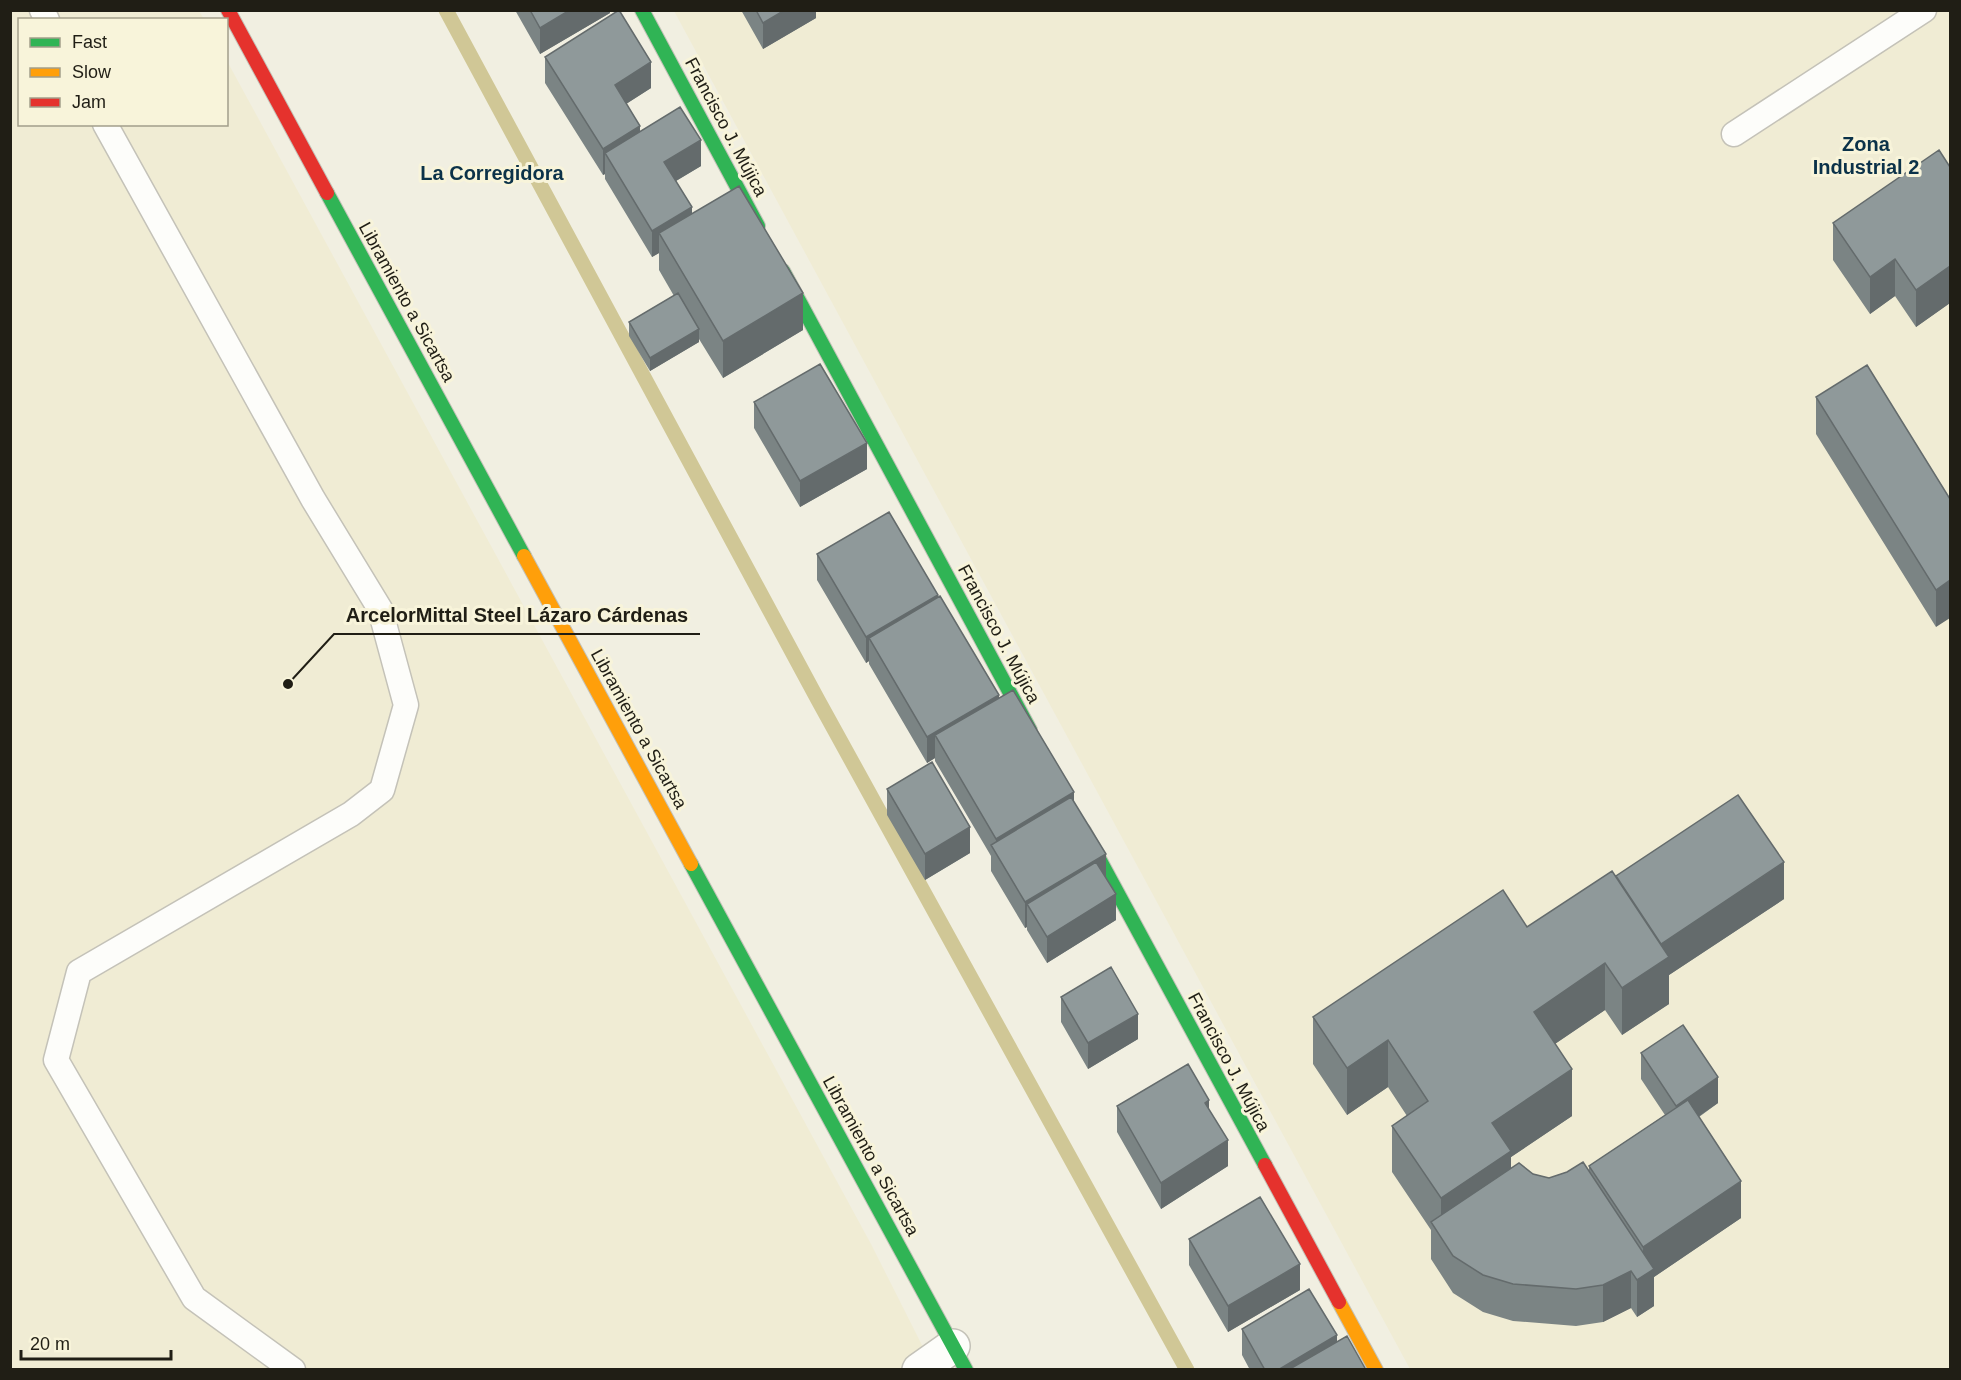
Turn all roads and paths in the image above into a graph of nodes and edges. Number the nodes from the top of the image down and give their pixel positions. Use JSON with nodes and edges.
{"nodes":[{"id":1,"x":228,"y":10,"type":"edge"},
{"id":2,"x":642,"y":10,"type":"edge"},
{"id":3,"x":1923,"y":10,"type":"edge"},
{"id":4,"x":106,"y":126,"type":"edge"},
{"id":5,"x":1734,"y":134,"type":"dead end"},
{"id":6,"x":767,"y":241,"type":"edge"},
{"id":7,"x":778,"y":262,"type":"edge"},
{"id":8,"x":1038,"y":745,"type":"edge"},
{"id":9,"x":1078,"y":819,"type":"edge"},
{"id":10,"x":960,"y":1358,"type":"edge"},
{"id":11,"x":293,"y":1370,"type":"edge"},
{"id":12,"x":919,"y":1370,"type":"edge"},
{"id":13,"x":1376,"y":1370,"type":"edge"}],
"edges":[{"from":1,"to":10,"type":"main road","name":"Libramiento a Sicartsa"},
{"from":2,"to":6,"type":"main road","name":"Francisco J. Mújica"},
{"from":3,"to":5,"type":"lane"},
{"from":4,"to":11,"type":"lane"},
{"from":7,"to":8,"type":"main road","name":"Francisco J. Mújica"},
{"from":9,"to":13,"type":"main road","name":"Francisco J. Mújica"},
{"from":10,"to":12,"type":"street"}]}
